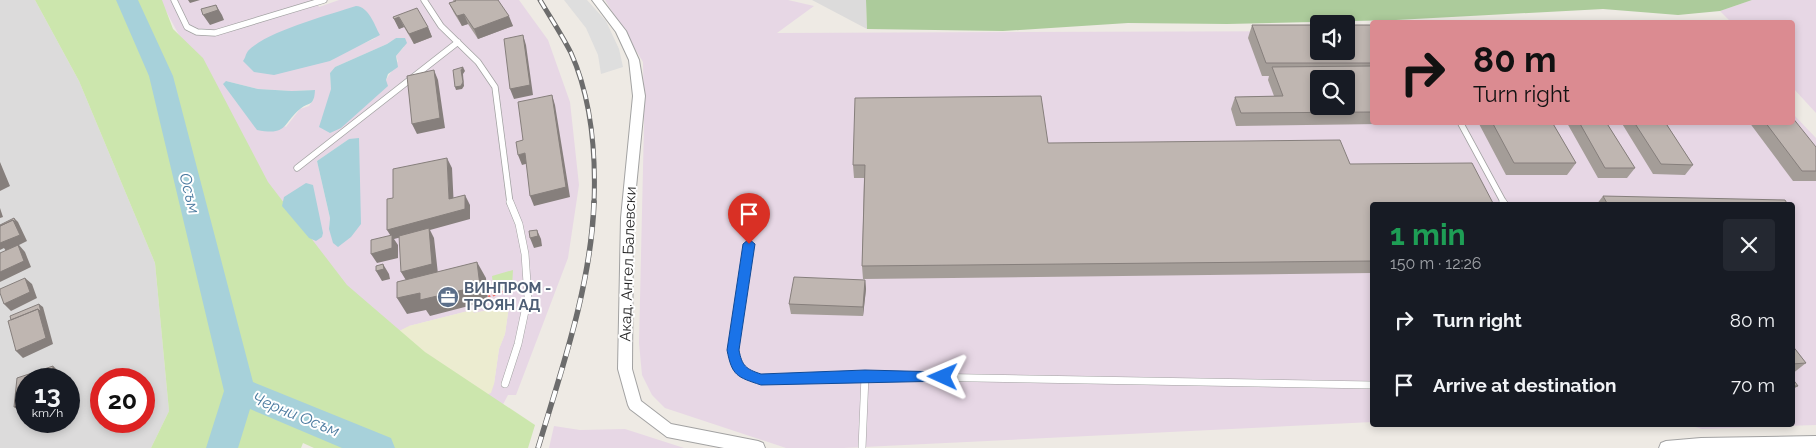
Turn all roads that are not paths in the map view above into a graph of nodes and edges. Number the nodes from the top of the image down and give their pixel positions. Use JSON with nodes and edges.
{"nodes":[{"id":1,"x":174,"y":0,"type":"edge"},
{"id":2,"x":324,"y":0,"type":"edge"},
{"id":3,"x":424,"y":0,"type":"edge"},
{"id":4,"x":597,"y":0,"type":"edge"},
{"id":5,"x":458,"y":42,"type":"junction"},
{"id":6,"x":1462,"y":125,"type":"edge"},
{"id":7,"x":297,"y":168,"type":"dead end"},
{"id":8,"x":1504,"y":202,"type":"edge"},
{"id":9,"x":749,"y":244,"type":"dead end"},
{"id":10,"x":865,"y":376,"type":"junction"},
{"id":11,"x":505,"y":384,"type":"dead end"},
{"id":12,"x":1370,"y":385,"type":"edge"},
{"id":13,"x":1816,"y":443,"type":"edge"},
{"id":14,"x":758,"y":448,"type":"edge"},
{"id":15,"x":862,"y":448,"type":"edge"},
{"id":16,"x":1666,"y":448,"type":"edge"}],
"edges":[{"from":1,"to":2,"type":"lane"},
{"from":3,"to":5,"type":"lane"},
{"from":4,"to":14,"type":"street","name":"Акад. Ангел Балевски"},
{"from":5,"to":7,"type":"lane"},
{"from":5,"to":11,"type":"lane"},
{"from":6,"to":8,"type":"lane"},
{"from":9,"to":10,"type":"lane"},
{"from":10,"to":12,"type":"lane"},
{"from":10,"to":15,"type":"lane"},
{"from":13,"to":16,"type":"street"}]}
